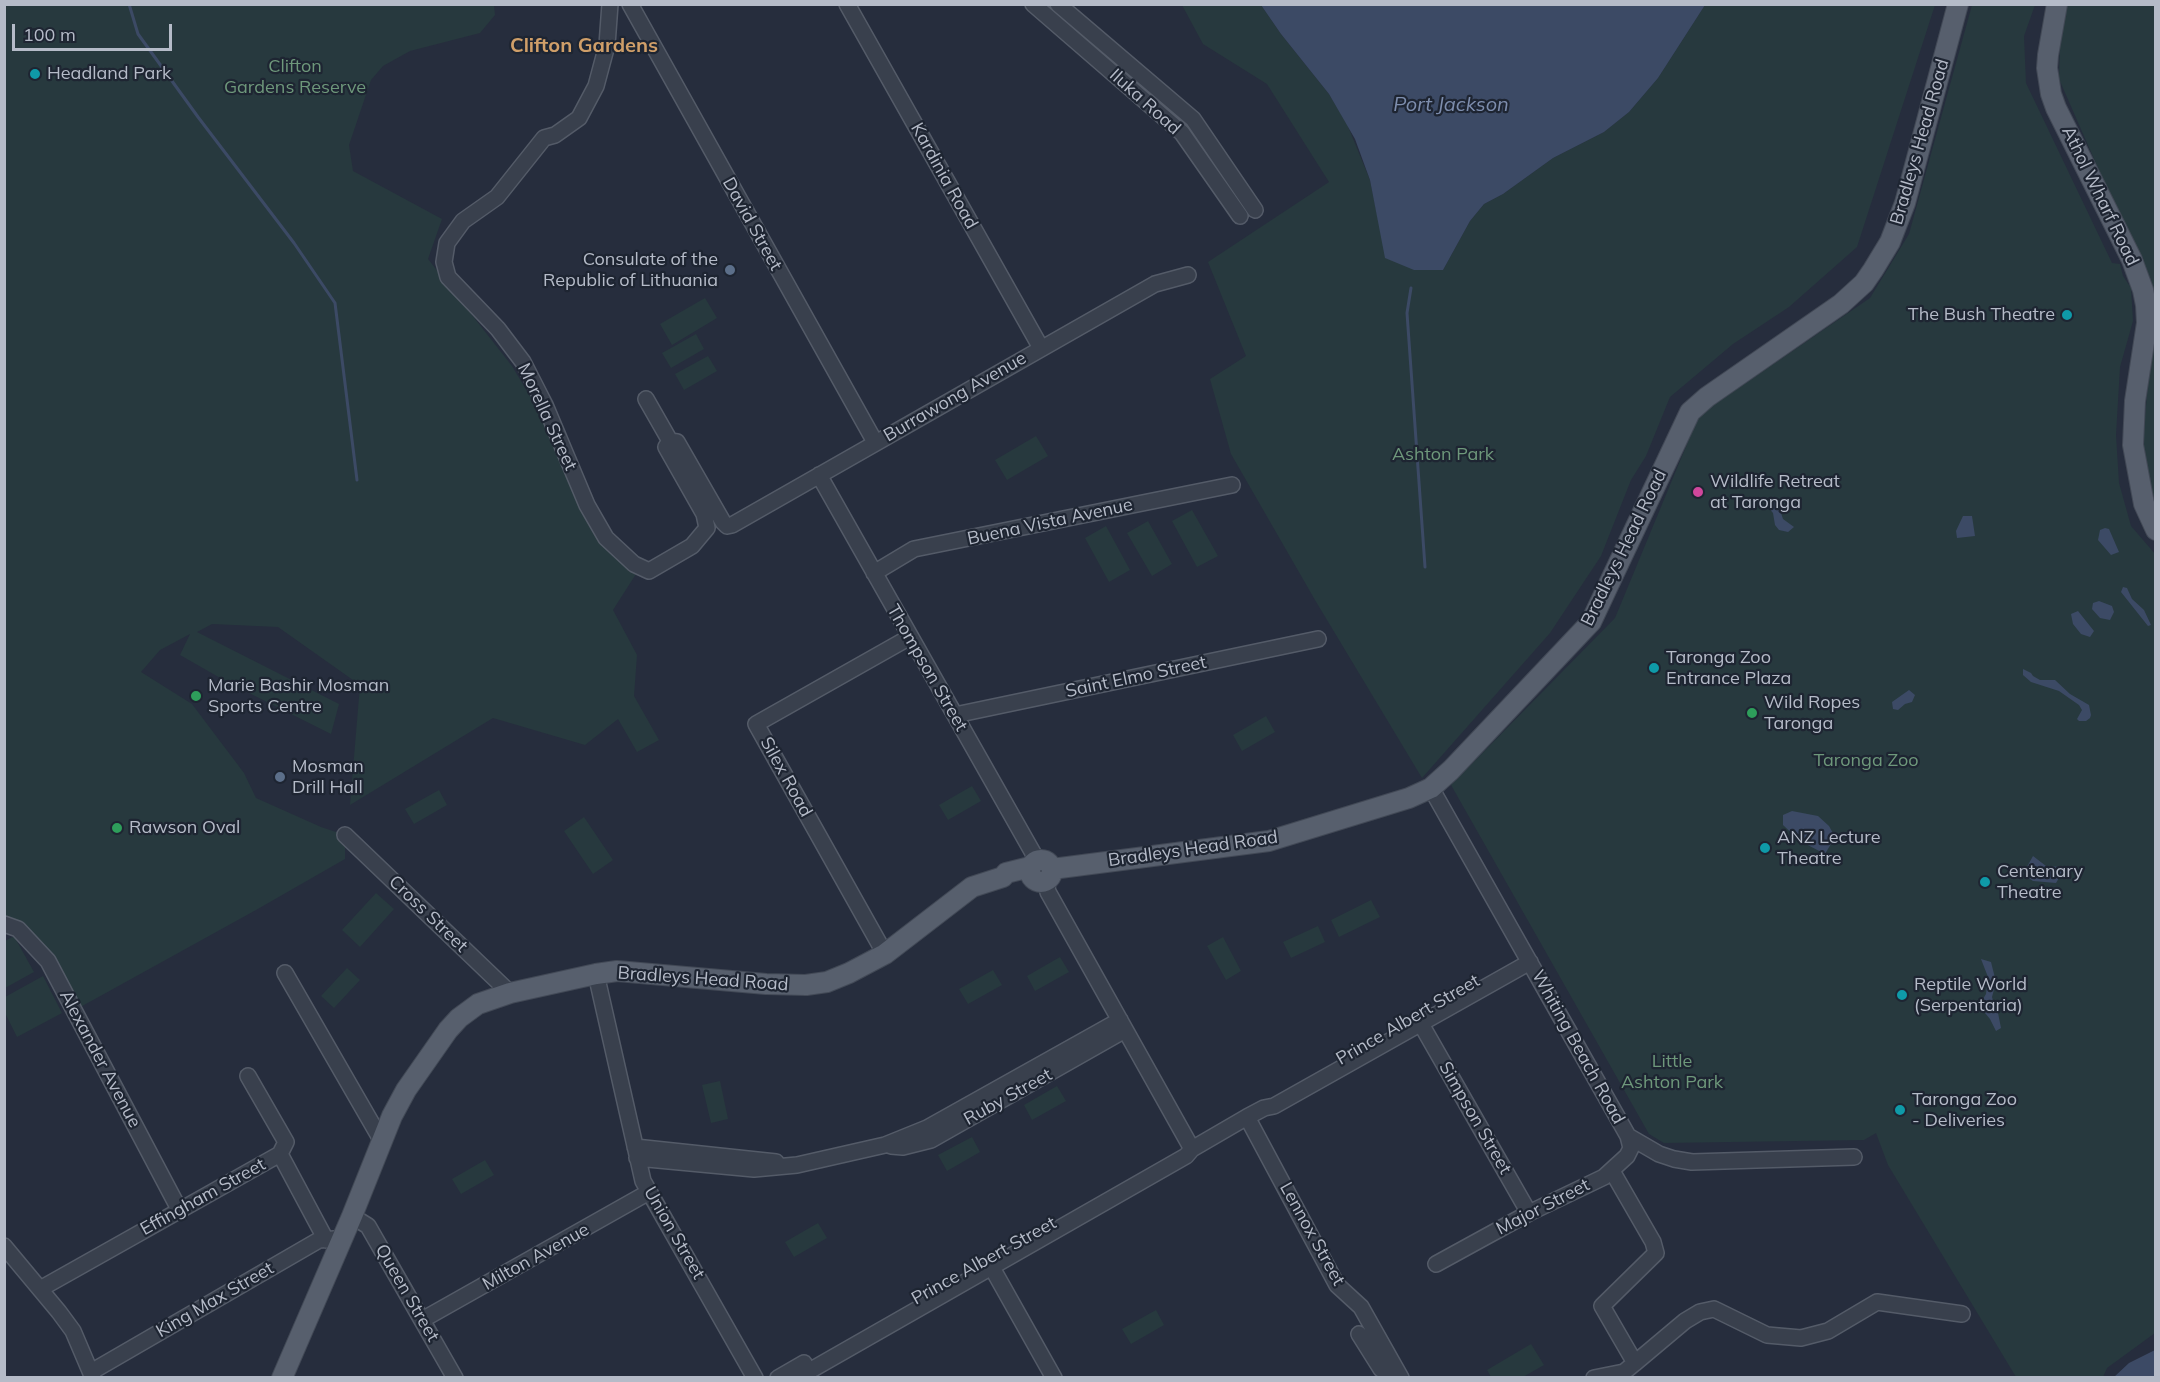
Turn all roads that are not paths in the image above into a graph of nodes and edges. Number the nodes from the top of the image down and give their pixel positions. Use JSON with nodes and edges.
{"nodes":[{"id":1,"x":610,"y":4,"type":"edge"},
{"id":2,"x":630,"y":4,"type":"edge"},
{"id":3,"x":848,"y":4,"type":"edge"},
{"id":4,"x":1033,"y":4,"type":"edge"},
{"id":5,"x":1058,"y":4,"type":"edge"},
{"id":6,"x":1958,"y":4,"type":"edge"},
{"id":7,"x":2057,"y":4,"type":"edge"},
{"id":8,"x":1256,"y":210,"type":"dead end"},
{"id":9,"x":1240,"y":216,"type":"dead end"},
{"id":10,"x":1188,"y":275,"type":"dead end"},
{"id":11,"x":1041,"y":348,"type":"junction"},
{"id":12,"x":646,"y":399,"type":"dead end"},
{"id":13,"x":670,"y":441,"type":"junction"},
{"id":14,"x":875,"y":442,"type":"junction"},
{"id":15,"x":819,"y":475,"type":"junction"},
{"id":16,"x":1232,"y":484,"type":"dead end"},
{"id":17,"x":2156,"y":530,"type":"edge"},
{"id":18,"x":874,"y":573,"type":"junction"},
{"id":19,"x":910,"y":637,"type":"junction"},
{"id":20,"x":1318,"y":639,"type":"dead end"},
{"id":21,"x":955,"y":715,"type":"junction"},
{"id":22,"x":1431,"y":788,"type":"junction"},
{"id":23,"x":345,"y":835,"type":"dead end"},
{"id":24,"x":1039,"y":871,"type":"junction"},
{"id":25,"x":4,"y":924,"type":"edge"},
{"id":26,"x":885,"y":954,"type":"junction"},
{"id":27,"x":1527,"y":958,"type":"junction"},
{"id":28,"x":285,"y":973,"type":"dead end"},
{"id":29,"x":596,"y":974,"type":"junction"},
{"id":30,"x":510,"y":993,"type":"junction"},
{"id":31,"x":1421,"y":1024,"type":"junction"},
{"id":32,"x":1123,"y":1025,"type":"junction"},
{"id":33,"x":248,"y":1076,"type":"dead end"},
{"id":34,"x":1264,"y":1108,"type":"junction"},
{"id":35,"x":1247,"y":1117,"type":"junction"},
{"id":36,"x":1628,"y":1136,"type":"junction"},
{"id":37,"x":383,"y":1143,"type":"junction"},
{"id":38,"x":1192,"y":1149,"type":"junction"},
{"id":39,"x":636,"y":1152,"type":"junction"},
{"id":40,"x":280,"y":1154,"type":"junction"},
{"id":41,"x":1854,"y":1157,"type":"dead end"},
{"id":42,"x":1612,"y":1171,"type":"junction"},
{"id":43,"x":649,"y":1192,"type":"junction"},
{"id":44,"x":180,"y":1209,"type":"junction"},
{"id":45,"x":1529,"y":1213,"type":"junction"},
{"id":46,"x":352,"y":1216,"type":"junction"},
{"id":47,"x":334,"y":1239,"type":"junction"},
{"id":48,"x":4,"y":1246,"type":"edge"},
{"id":49,"x":1437,"y":1264,"type":"dead end"},
{"id":50,"x":992,"y":1266,"type":"junction"},
{"id":51,"x":40,"y":1289,"type":"junction"},
{"id":52,"x":1962,"y":1314,"type":"dead end"},
{"id":53,"x":422,"y":1320,"type":"junction"},
{"id":54,"x":1359,"y":1334,"type":"dead end"},
{"id":55,"x":1635,"y":1363,"type":"junction"},
{"id":56,"x":92,"y":1375,"type":"edge"},
{"id":57,"x":282,"y":1377,"type":"edge"},
{"id":58,"x":455,"y":1377,"type":"edge"},
{"id":59,"x":755,"y":1377,"type":"edge"},
{"id":60,"x":778,"y":1377,"type":"edge"},
{"id":61,"x":797,"y":1377,"type":"edge"},
{"id":62,"x":1054,"y":1377,"type":"edge"},
{"id":63,"x":1396,"y":1377,"type":"edge"},
{"id":64,"x":1401,"y":1377,"type":"edge"},
{"id":65,"x":1594,"y":1377,"type":"edge"}],
"edges":[{"from":1,"to":13,"type":"street","name":"Morella Street"},
{"from":2,"to":14,"type":"street","name":"David Street"},
{"from":3,"to":11,"type":"street","name":"Kardinia Road"},
{"from":4,"to":9,"type":"street","name":"Iluka Road"},
{"from":5,"to":8,"type":"street","name":"Iluka Road"},
{"from":6,"to":22,"type":"main road","name":"Bradleys Head Road"},
{"from":7,"to":17,"type":"main road","name":"Athol Wharf Road"},
{"from":10,"to":11,"type":"street","name":"Burrawong Avenue"},
{"from":11,"to":14,"type":"street","name":"Burrawong Avenue"},
{"from":12,"to":13,"type":"street"},
{"from":13,"to":15,"type":"street","name":"Burrawong Avenue"},
{"from":14,"to":15,"type":"street","name":"Burrawong Avenue"},
{"from":15,"to":18,"type":"street","name":"Thompson Street"},
{"from":16,"to":18,"type":"street","name":"Buena Vista Avenue"},
{"from":18,"to":19,"type":"street","name":"Thompson Street"},
{"from":19,"to":21,"type":"street","name":"Thompson Street"},
{"from":19,"to":26,"type":"street","name":"Silex Road"},
{"from":20,"to":21,"type":"street","name":"Saint Elmo Street"},
{"from":21,"to":24,"type":"street","name":"Thompson Street"},
{"from":22,"to":24,"type":"main road","name":"Bradleys Head Road"},
{"from":22,"to":27,"type":"street","name":"Whiting Beach Road"},
{"from":23,"to":30,"type":"street","name":"Cross Street"},
{"from":24,"to":26,"type":"main road","name":"Bradleys Head Road"},
{"from":24,"to":32,"type":"street","name":"Thompson Street"},
{"from":25,"to":44,"type":"street","name":"Alexander Avenue"},
{"from":26,"to":29,"type":"main road","name":"Bradleys Head Road"},
{"from":27,"to":31,"type":"street","name":"Prince Albert Street"},
{"from":27,"to":34,"type":"street","name":"Prince Albert Street"},
{"from":27,"to":36,"type":"street","name":"Whiting Beach Road"},
{"from":28,"to":37,"type":"street"},
{"from":29,"to":30,"type":"main road","name":"Bradleys Head Road"},
{"from":29,"to":39,"type":"street","name":"Union Street"},
{"from":30,"to":37,"type":"main road","name":"Bradleys Head Road"},
{"from":31,"to":34,"type":"street","name":"Prince Albert Street"},
{"from":31,"to":45,"type":"street","name":"Simpson Street"},
{"from":32,"to":38,"type":"street","name":"Thompson Street"},
{"from":32,"to":39,"type":"street","name":"Ruby Street"},
{"from":33,"to":40,"type":"street"},
{"from":34,"to":35,"type":"street","name":"Prince Albert Street"},
{"from":35,"to":38,"type":"street","name":"Prince Albert Street"},
{"from":35,"to":64,"type":"street","name":"Lennox Street"},
{"from":36,"to":41,"type":"street","name":"Whiting Beach Road"},
{"from":36,"to":42,"type":"street","name":"Major Street"},
{"from":37,"to":46,"type":"main road","name":"Bradleys Head Road"},
{"from":38,"to":50,"type":"street","name":"Prince Albert Street"},
{"from":38,"to":60,"type":"street","name":"Prince Albert Street"},
{"from":39,"to":43,"type":"street","name":"Union Street"},
{"from":40,"to":44,"type":"street","name":"Effingham Street"},
{"from":40,"to":47,"type":"street","name":"Effingham Street"},
{"from":42,"to":45,"type":"street","name":"Major Street"},
{"from":42,"to":55,"type":"street"},
{"from":43,"to":53,"type":"street","name":"Milton Avenue"},
{"from":43,"to":59,"type":"street","name":"Union Street"},
{"from":44,"to":51,"type":"street","name":"Effingham Street"},
{"from":45,"to":49,"type":"street","name":"Major Street"},
{"from":46,"to":47,"type":"main road","name":"Bradleys Head Road"},
{"from":46,"to":53,"type":"street","name":"Queen Street"},
{"from":47,"to":56,"type":"street","name":"King Max Street"},
{"from":47,"to":57,"type":"main road","name":"Bradleys Head Road"},
{"from":48,"to":51,"type":"street"},
{"from":50,"to":61,"type":"street","name":"Prince Albert Street"},
{"from":50,"to":62,"type":"street"},
{"from":51,"to":56,"type":"street"},
{"from":52,"to":55,"type":"street"},
{"from":53,"to":58,"type":"street","name":"Queen Street"},
{"from":54,"to":63,"type":"street"},
{"from":55,"to":65,"type":"street"}]}
